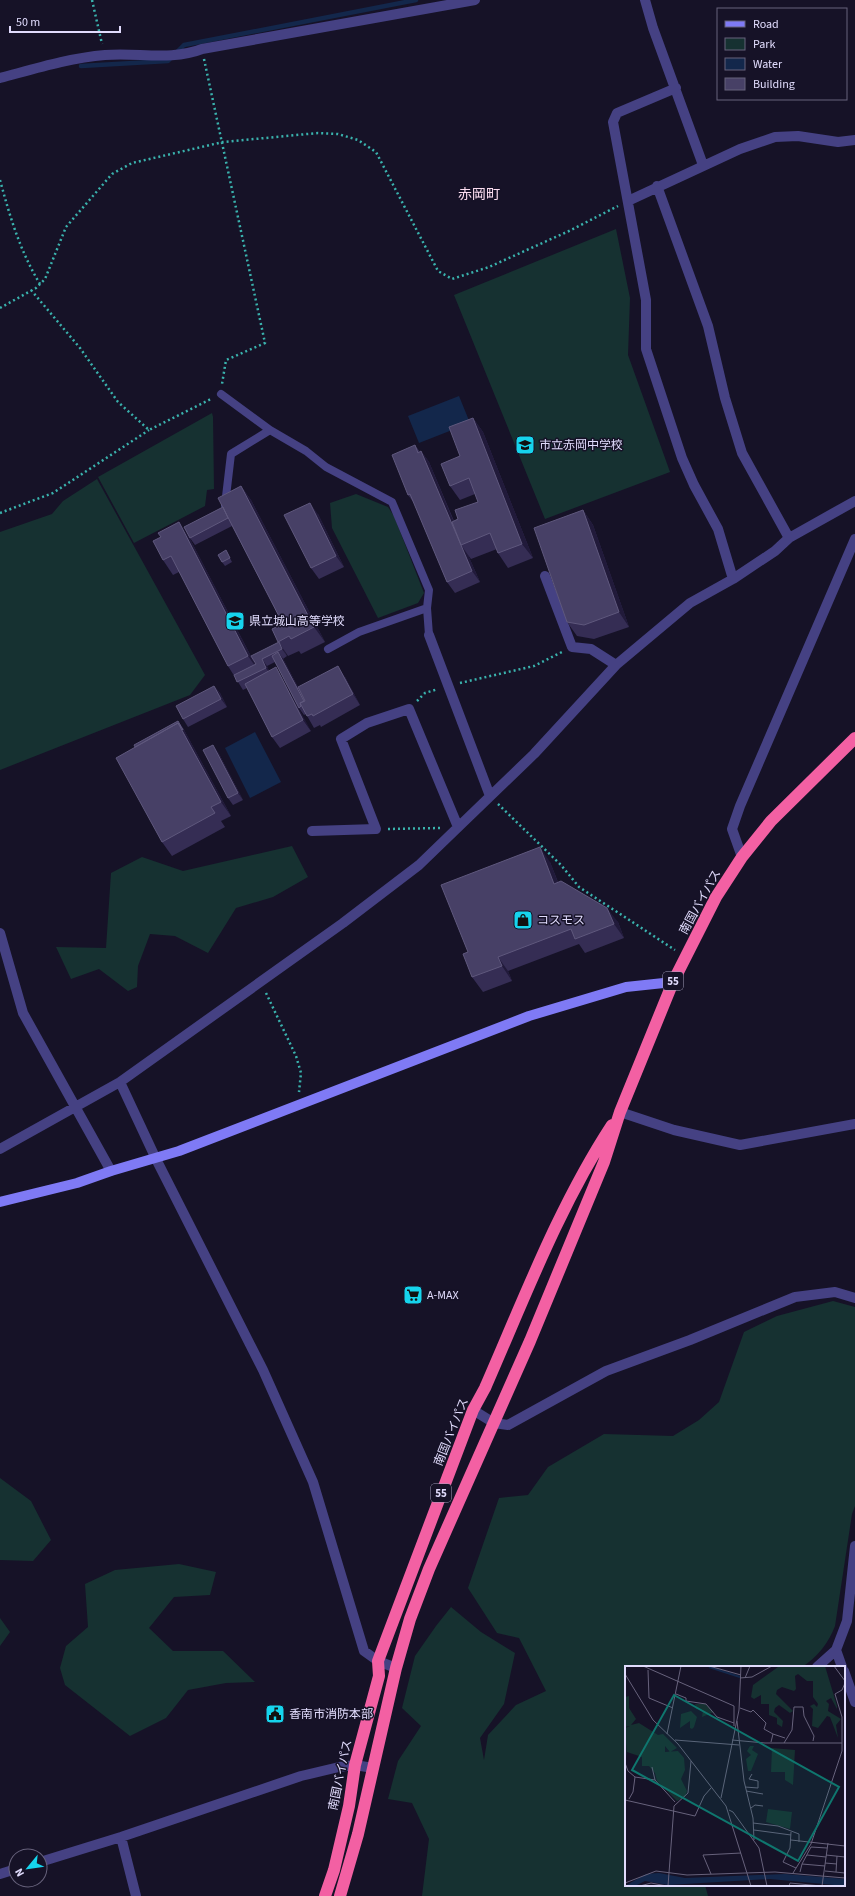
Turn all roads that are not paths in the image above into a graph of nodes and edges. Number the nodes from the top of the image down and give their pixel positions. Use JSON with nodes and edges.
{"nodes":[{"id":1,"x":475,"y":0,"type":"edge"},
{"id":2,"x":645,"y":0,"type":"edge"},
{"id":3,"x":0,"y":78,"type":"edge"},
{"id":4,"x":676,"y":88,"type":"junction"},
{"id":5,"x":855,"y":140,"type":"edge"},
{"id":6,"x":704,"y":165,"type":"junction"},
{"id":7,"x":658,"y":186,"type":"junction"},
{"id":8,"x":628,"y":201,"type":"junction"},
{"id":9,"x":221,"y":394,"type":"road end"},
{"id":10,"x":270,"y":430,"type":"junction"},
{"id":11,"x":855,"y":501,"type":"edge"},
{"id":12,"x":219,"y":510,"type":"edge"},
{"id":13,"x":789,"y":538,"type":"junction"},
{"id":14,"x":855,"y":539,"type":"edge"},
{"id":15,"x":545,"y":576,"type":"edge"},
{"id":16,"x":733,"y":579,"type":"junction"},
{"id":17,"x":427,"y":608,"type":"junction"},
{"id":18,"x":429,"y":635,"type":"joint"},
{"id":19,"x":328,"y":649,"type":"dead end"},
{"id":20,"x":616,"y":665,"type":"junction"},
{"id":21,"x":855,"y":738,"type":"edge"},
{"id":22,"x":490,"y":796,"type":"junction"},
{"id":23,"x":458,"y":827,"type":"junction"},
{"id":24,"x":312,"y":831,"type":"dead end"},
{"id":25,"x":742,"y":857,"type":"junction"},
{"id":26,"x":0,"y":933,"type":"edge"},
{"id":27,"x":673,"y":982,"type":"junction"},
{"id":28,"x":120,"y":1082,"type":"junction"},
{"id":29,"x":75,"y":1108,"type":"junction"},
{"id":30,"x":620,"y":1112,"type":"junction"},
{"id":31,"x":855,"y":1124,"type":"edge"},
{"id":32,"x":0,"y":1149,"type":"edge"},
{"id":33,"x":156,"y":1159,"type":"junction"},
{"id":34,"x":110,"y":1171,"type":"junction"},
{"id":35,"x":2,"y":1202,"type":"edge"},
{"id":36,"x":855,"y":1298,"type":"edge"},
{"id":37,"x":473,"y":1410,"type":"junction"},
{"id":38,"x":494,"y":1423,"type":"junction"},
{"id":39,"x":855,"y":1546,"type":"edge"},
{"id":40,"x":836,"y":1650,"type":"junction"},
{"id":41,"x":378,"y":1660,"type":"junction"},
{"id":42,"x":818,"y":1666,"type":"edge"},
{"id":43,"x":842,"y":1666,"type":"edge"},
{"id":44,"x":396,"y":1668,"type":"junction"},
{"id":45,"x":845,"y":1674,"type":"edge"},
{"id":46,"x":855,"y":1702,"type":"edge"},
{"id":47,"x":355,"y":1765,"type":"junction"},
{"id":48,"x":373,"y":1768,"type":"junction"},
{"id":49,"x":121,"y":1837,"type":"junction"},
{"id":50,"x":48,"y":1860,"type":"edge"},
{"id":51,"x":136,"y":1896,"type":"edge"},
{"id":52,"x":325,"y":1896,"type":"edge"},
{"id":53,"x":340,"y":1896,"type":"edge"}],
"edges":[{"from":1,"to":3,"type":"street"},
{"from":2,"to":4,"type":"street"},
{"from":4,"to":6,"type":"street"},
{"from":4,"to":8,"type":"street"},
{"from":5,"to":6,"type":"street"},
{"from":6,"to":7,"type":"street"},
{"from":7,"to":8,"type":"street"},
{"from":7,"to":13,"type":"street"},
{"from":8,"to":16,"type":"street"},
{"from":9,"to":10,"type":"lane"},
{"from":10,"to":12,"type":"lane"},
{"from":10,"to":17,"type":"lane"},
{"from":11,"to":13,"type":"street"},
{"from":13,"to":16,"type":"street"},
{"from":14,"to":25,"type":"street"},
{"from":15,"to":20,"type":"street"},
{"from":16,"to":20,"type":"street"},
{"from":17,"to":18,"type":"lane"},
{"from":17,"to":19,"type":"lane"},
{"from":18,"to":22,"type":"street"},
{"from":20,"to":22,"type":"street"},
{"from":21,"to":25,"type":"highway","name":"南国バイパス","number":"55"},
{"from":22,"to":23,"type":"street"},
{"from":23,"to":24,"type":"street"},
{"from":23,"to":28,"type":"street"},
{"from":25,"to":27,"type":"highway","name":"南国バイパス","number":"55"},
{"from":26,"to":29,"type":"street"},
{"from":27,"to":30,"type":"highway","name":"南国バイパス","number":"55"},
{"from":27,"to":33,"type":"street"},
{"from":28,"to":29,"type":"street"},
{"from":28,"to":33,"type":"street"},
{"from":29,"to":32,"type":"street"},
{"from":29,"to":34,"type":"street"},
{"from":30,"to":31,"type":"street"},
{"from":30,"to":37,"type":"highway","name":"南国バイパス","number":"55"},
{"from":30,"to":38,"type":"highway","name":"南国バイパス","number":"55"},
{"from":33,"to":34,"type":"street"},
{"from":33,"to":41,"type":"street"},
{"from":34,"to":35,"type":"street"},
{"from":36,"to":38,"type":"street"},
{"from":37,"to":38,"type":"street"},
{"from":37,"to":41,"type":"highway","name":"南国バイパス","number":"55"},
{"from":38,"to":44,"type":"highway","name":"南国バイパス","number":"55"},
{"from":39,"to":40,"type":"street"},
{"from":40,"to":42,"type":"street"},
{"from":40,"to":43,"type":"street"},
{"from":41,"to":44,"type":"street"},
{"from":41,"to":47,"type":"highway","name":"南国バイパス","number":"55"},
{"from":44,"to":48,"type":"highway","name":"南国バイパス","number":"55"},
{"from":45,"to":46,"type":"street"},
{"from":47,"to":48,"type":"street"},
{"from":47,"to":49,"type":"street"},
{"from":47,"to":52,"type":"highway","name":"南国バイパス","number":"55"},
{"from":48,"to":53,"type":"highway","name":"南国バイパス","number":"55"},
{"from":49,"to":50,"type":"street"},
{"from":49,"to":51,"type":"street"}]}
